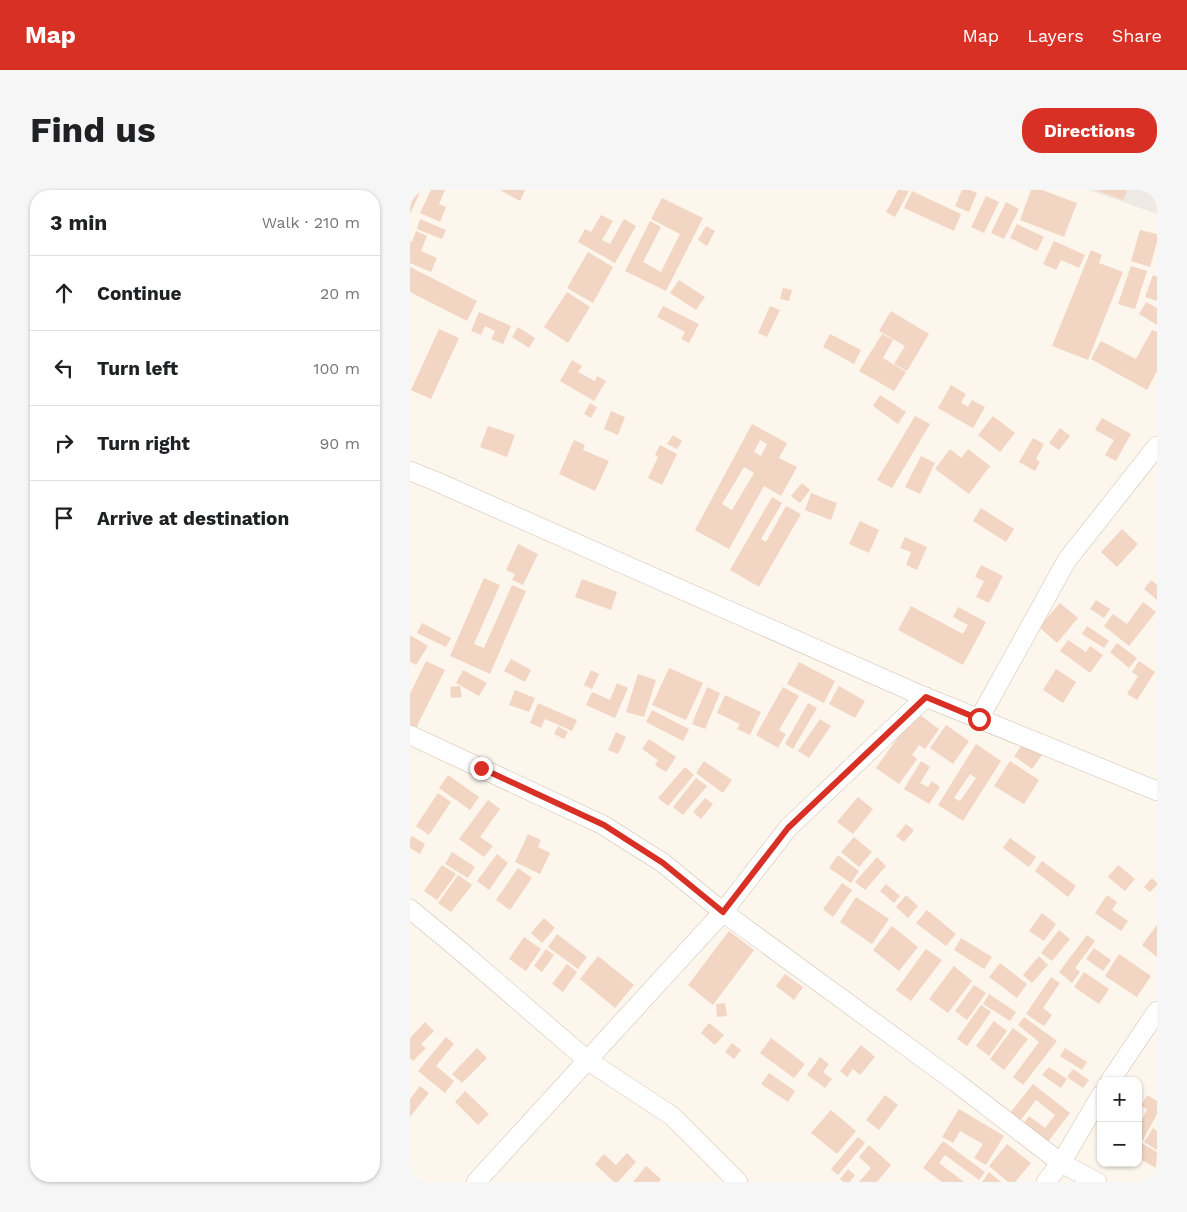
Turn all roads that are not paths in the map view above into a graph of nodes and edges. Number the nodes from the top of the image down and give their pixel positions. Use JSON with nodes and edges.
{"nodes":[{"id":1,"x":1157,"y":446,"type":"edge"},
{"id":2,"x":410,"y":471,"type":"edge"},
{"id":3,"x":926,"y":697,"type":"junction"},
{"id":4,"x":979,"y":719,"type":"junction"},
{"id":5,"x":410,"y":735,"type":"edge"},
{"id":6,"x":1157,"y":791,"type":"edge"},
{"id":7,"x":410,"y":909,"type":"edge"},
{"id":8,"x":723,"y":912,"type":"junction"},
{"id":9,"x":1157,"y":1011,"type":"edge"},
{"id":10,"x":586,"y":1060,"type":"junction"},
{"id":11,"x":1113,"y":1077,"type":"edge"},
{"id":12,"x":1097,"y":1102,"type":"edge"},
{"id":13,"x":1061,"y":1164,"type":"junction"},
{"id":14,"x":476,"y":1182,"type":"edge"},
{"id":15,"x":738,"y":1182,"type":"edge"},
{"id":16,"x":1046,"y":1182,"type":"edge"},
{"id":17,"x":1097,"y":1182,"type":"edge"}],
"edges":[{"from":1,"to":4,"type":"street"},
{"from":2,"to":3,"type":"street"},
{"from":3,"to":4,"type":"street"},
{"from":3,"to":8,"type":"street"},
{"from":4,"to":6,"type":"street"},
{"from":5,"to":8,"type":"street"},
{"from":7,"to":10,"type":"street"},
{"from":8,"to":10,"type":"street"},
{"from":8,"to":13,"type":"street"},
{"from":9,"to":11,"type":"street"},
{"from":10,"to":14,"type":"street"},
{"from":10,"to":15,"type":"street"},
{"from":12,"to":13,"type":"street"},
{"from":13,"to":16,"type":"street"},
{"from":13,"to":17,"type":"street"}]}
